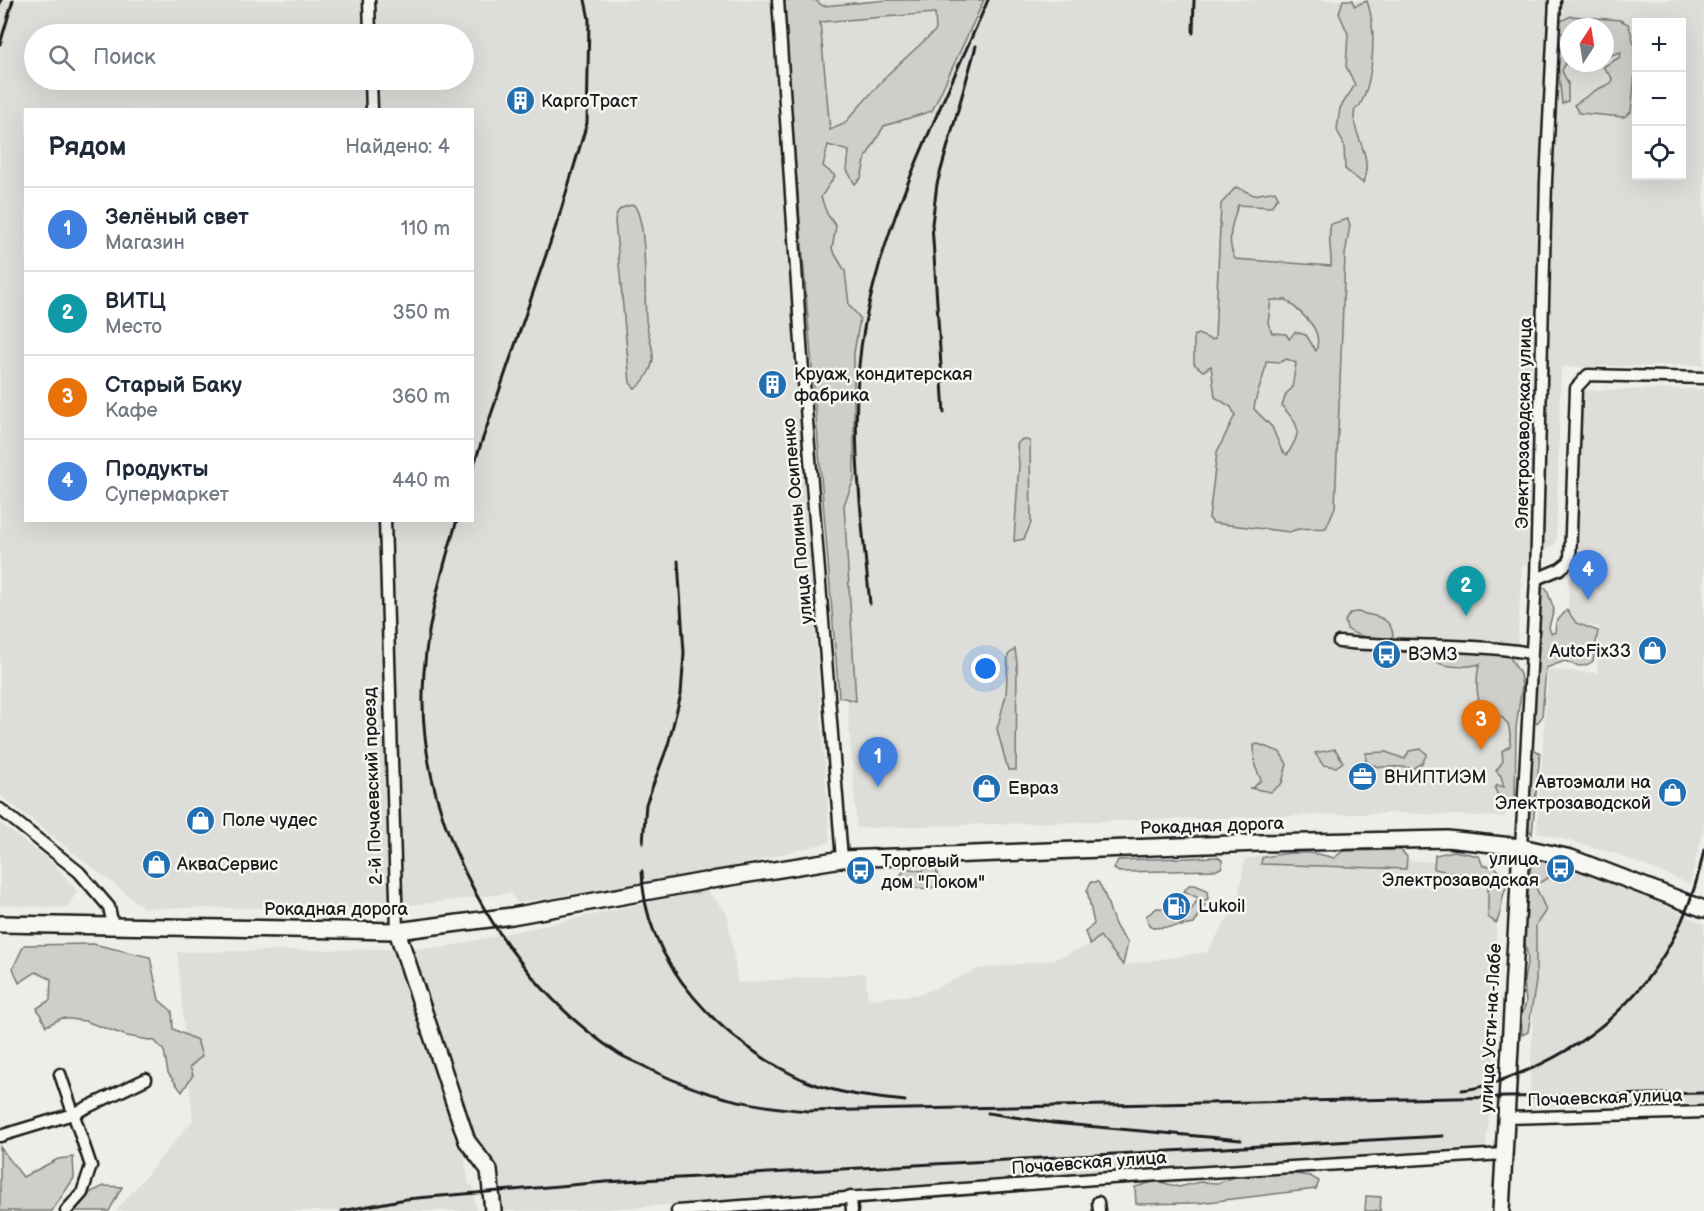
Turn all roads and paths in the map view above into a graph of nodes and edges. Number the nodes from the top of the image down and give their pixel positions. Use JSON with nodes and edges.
{"nodes":[{"id":1,"x":369,"y":0,"type":"edge"},
{"id":2,"x":778,"y":0,"type":"edge"},
{"id":3,"x":1556,"y":0,"type":"edge"},
{"id":4,"x":370,"y":24,"type":"edge"},
{"id":5,"x":372,"y":90,"type":"edge"},
{"id":6,"x":372,"y":108,"type":"edge"},
{"id":7,"x":1704,"y":378,"type":"edge"},
{"id":8,"x":385,"y":522,"type":"edge"},
{"id":9,"x":1536,"y":579,"type":"junction"},
{"id":10,"x":1339,"y":642,"type":"dead end"},
{"id":11,"x":1530,"y":653,"type":"junction"},
{"id":12,"x":0,"y":809,"type":"edge"},
{"id":13,"x":1521,"y":847,"type":"junction"},
{"id":14,"x":842,"y":859,"type":"junction"},
{"id":15,"x":1704,"y":909,"type":"edge"},
{"id":16,"x":0,"y":924,"type":"edge"},
{"id":17,"x":113,"y":926,"type":"junction"},
{"id":18,"x":397,"y":931,"type":"junction"},
{"id":19,"x":60,"y":1074,"type":"dead end"},
{"id":20,"x":146,"y":1079,"type":"dead end"},
{"id":21,"x":1704,"y":1112,"type":"edge"},
{"id":22,"x":73,"y":1114,"type":"junction"},
{"id":23,"x":1506,"y":1118,"type":"junction"},
{"id":24,"x":0,"y":1136,"type":"edge"},
{"id":25,"x":1504,"y":1154,"type":"junction"},
{"id":26,"x":851,"y":1197,"type":"junction"},
{"id":27,"x":66,"y":1211,"type":"edge"},
{"id":28,"x":493,"y":1211,"type":"edge"},
{"id":29,"x":677,"y":1211,"type":"edge"},
{"id":30,"x":852,"y":1211,"type":"edge"},
{"id":31,"x":1501,"y":1211,"type":"edge"}],
"edges":[{"from":1,"to":4,"type":"street"},
{"from":2,"to":14,"type":"street","name":"улица Полины Осипенко"},
{"from":3,"to":9,"type":"street","name":"Электрозаводская улица"},
{"from":5,"to":6,"type":"street"},
{"from":7,"to":9,"type":"street"},
{"from":8,"to":18,"type":"street","name":"2-й Почаевский проезд"},
{"from":9,"to":11,"type":"street","name":"Электрозаводская улица"},
{"from":10,"to":11,"type":"street"},
{"from":11,"to":13,"type":"street","name":"Электрозаводская улица"},
{"from":12,"to":17,"type":"street"},
{"from":13,"to":14,"type":"main road","name":"Рокадная дорога"},
{"from":13,"to":15,"type":"main road","name":"Рокадная дорога"},
{"from":13,"to":23,"type":"main road","name":"улица Усти-на-Лабе"},
{"from":14,"to":18,"type":"main road","name":"Рокадная дорога"},
{"from":16,"to":17,"type":"main road","name":"Рокадная дорога"},
{"from":17,"to":18,"type":"main road","name":"Рокадная дорога"},
{"from":18,"to":28,"type":"main road","name":"2-й Почаевский проезд"},
{"from":19,"to":22,"type":"street"},
{"from":20,"to":22,"type":"street"},
{"from":21,"to":23,"type":"street","name":"Почаевская улица"},
{"from":22,"to":24,"type":"street"},
{"from":22,"to":27,"type":"street"},
{"from":23,"to":25,"type":"main road","name":"улица Усти-на-Лабе"},
{"from":25,"to":26,"type":"street","name":"Почаевская улица"},
{"from":25,"to":31,"type":"main road","name":"улица Усти-на-Лабе"},
{"from":26,"to":29,"type":"street","name":"Почаевская улица"},
{"from":26,"to":30,"type":"street"}]}
